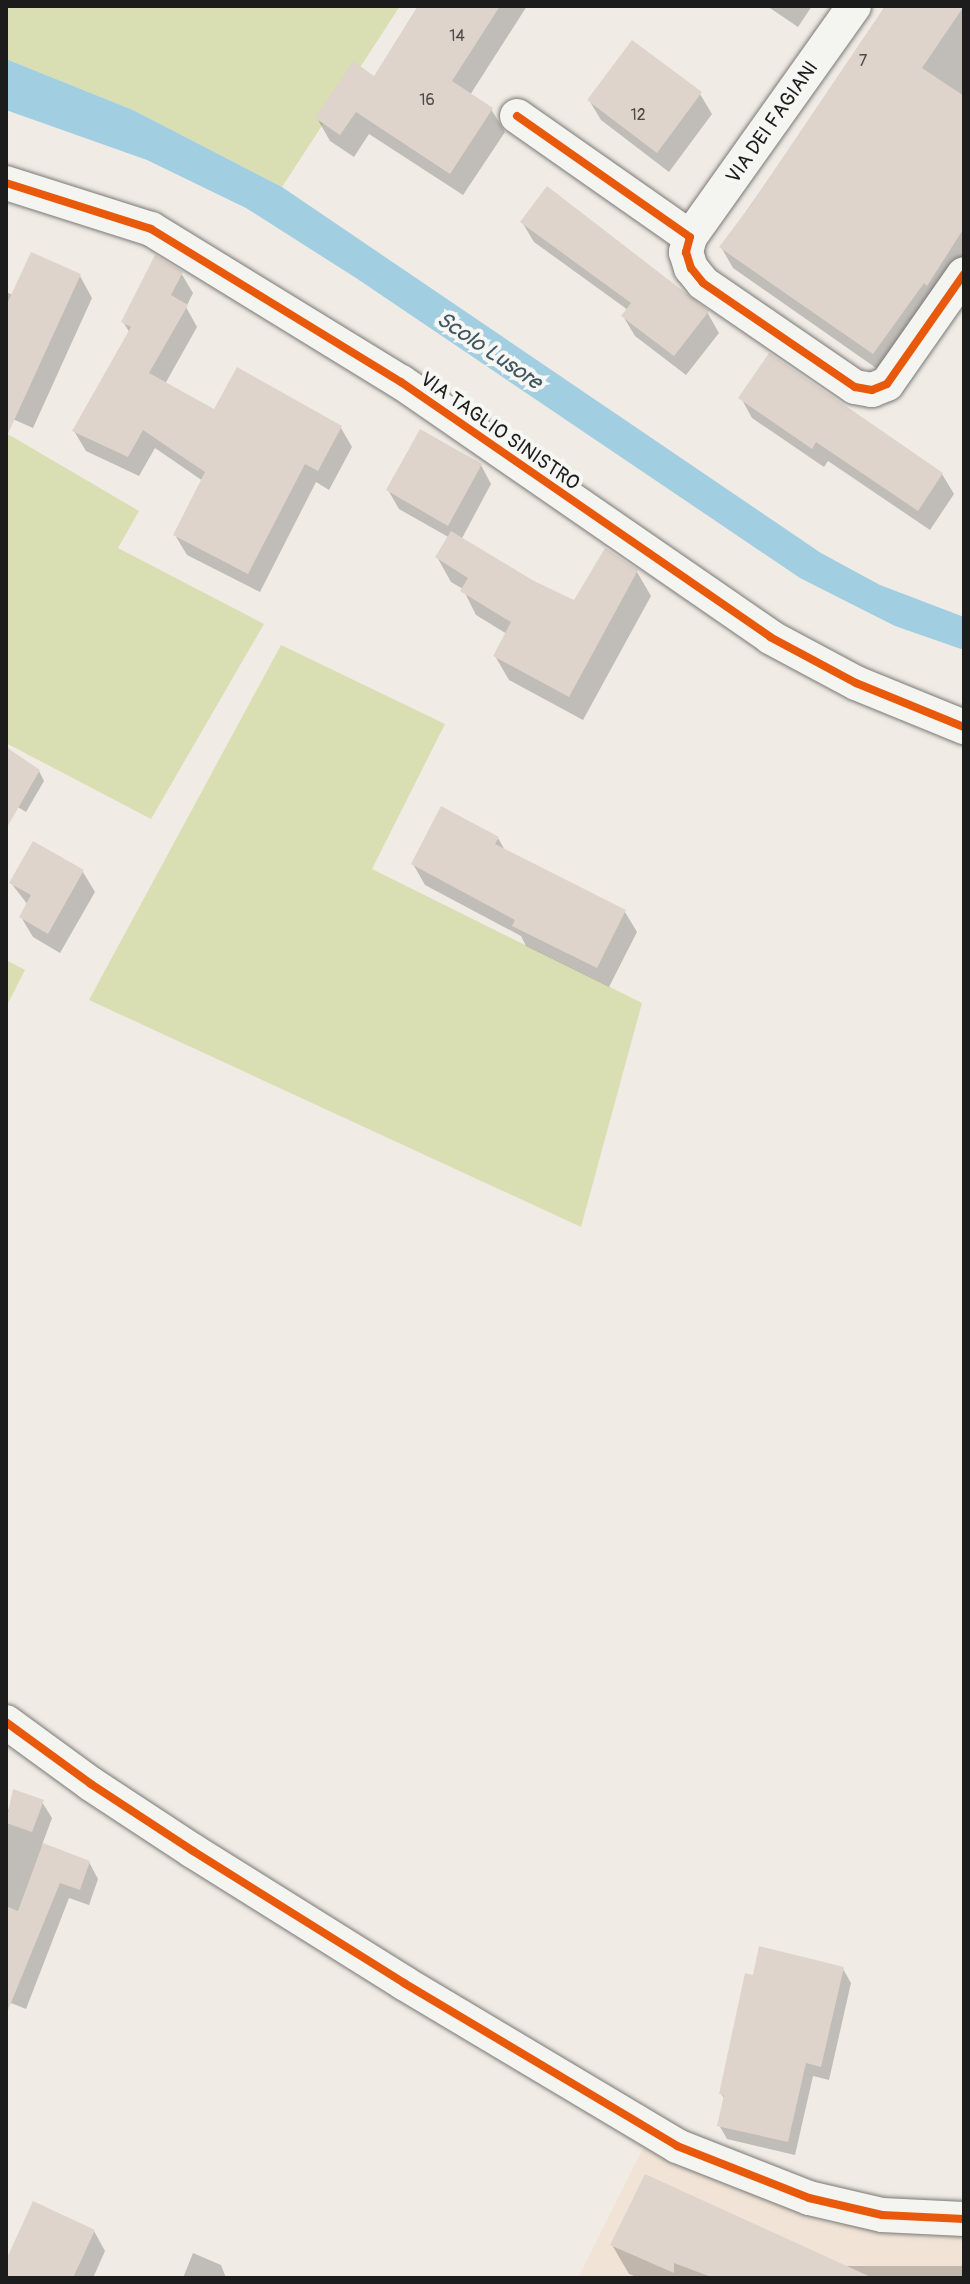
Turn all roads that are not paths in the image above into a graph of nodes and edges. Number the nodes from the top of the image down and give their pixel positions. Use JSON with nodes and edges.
{"nodes":[{"id":1,"x":854,"y":6,"type":"edge"},
{"id":2,"x":517,"y":116,"type":"dead end"},
{"id":3,"x":6,"y":183,"type":"edge"},
{"id":4,"x":690,"y":237,"type":"junction"},
{"id":5,"x":964,"y":274,"type":"edge"},
{"id":6,"x":964,"y":727,"type":"edge"},
{"id":7,"x":6,"y":1722,"type":"edge"},
{"id":8,"x":964,"y":2219,"type":"edge"}],
"edges":[{"from":1,"to":4,"type":"street","name":"VIA DEI FAGIANI"},
{"from":2,"to":4,"type":"street"},
{"from":3,"to":6,"type":"street","name":"VIA TAGLIO SINISTRO"},
{"from":4,"to":5,"type":"street"},
{"from":7,"to":8,"type":"street"}]}
